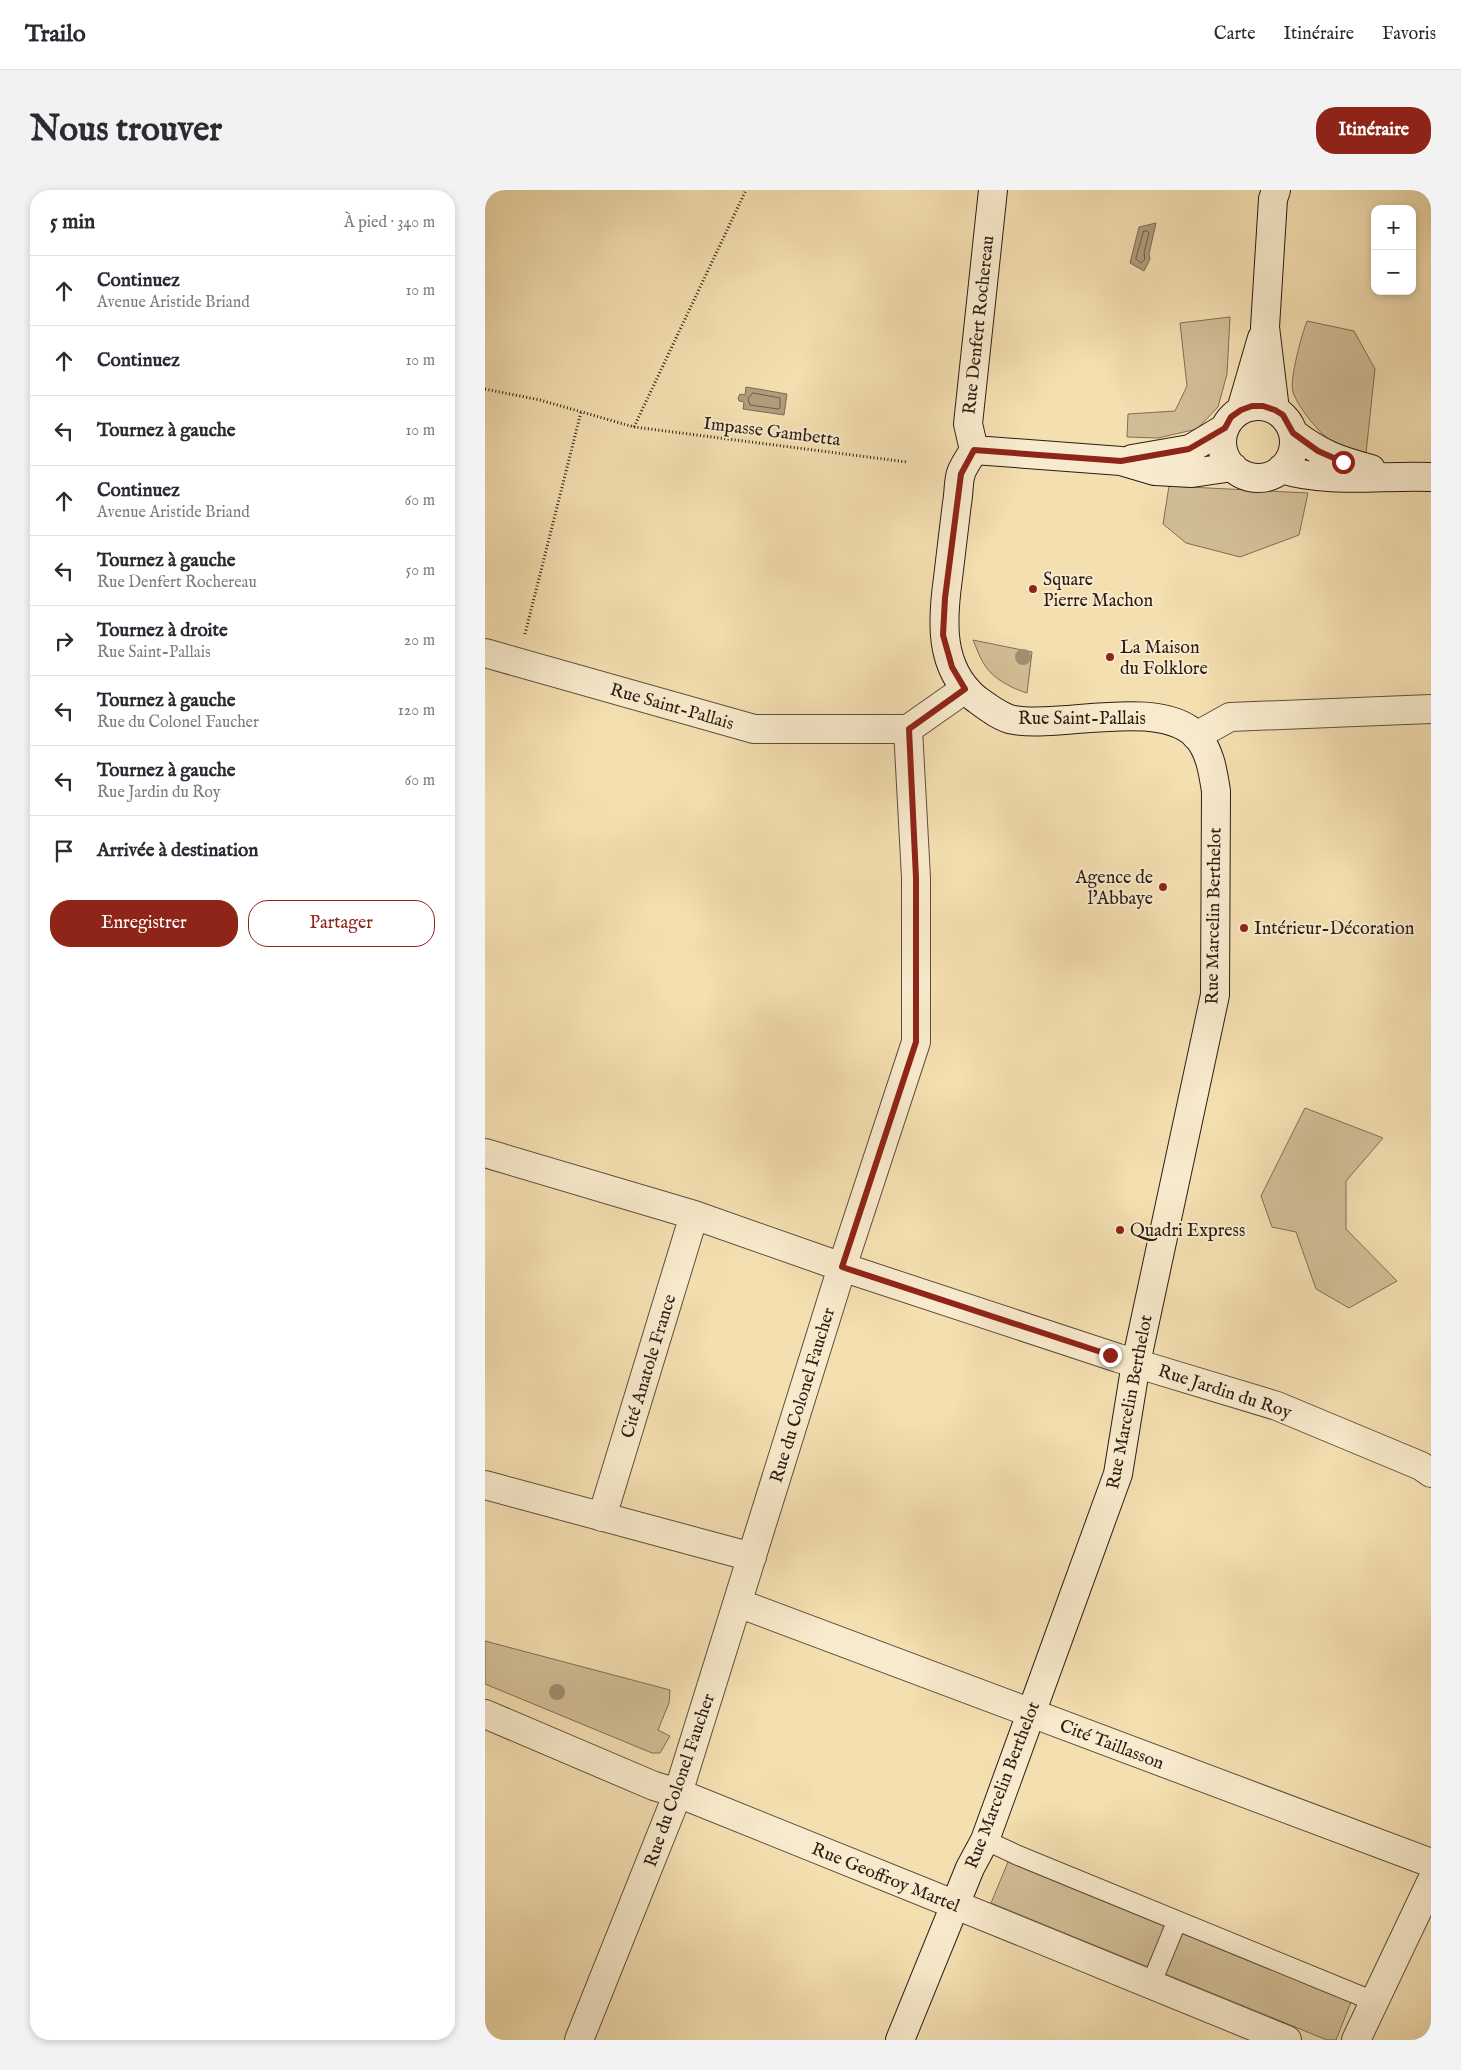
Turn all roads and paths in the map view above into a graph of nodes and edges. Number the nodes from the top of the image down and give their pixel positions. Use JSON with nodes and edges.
{"nodes":[{"id":1,"x":746,"y":190,"type":"edge"},
{"id":2,"x":993,"y":190,"type":"edge"},
{"id":3,"x":1273,"y":193,"type":"edge"},
{"id":4,"x":1265,"y":327,"type":"junction"},
{"id":5,"x":485,"y":389,"type":"edge"},
{"id":6,"x":1275,"y":410,"type":"junction"},
{"id":7,"x":581,"y":412,"type":"junction"},
{"id":8,"x":1233,"y":419,"type":"junction"},
{"id":9,"x":634,"y":427,"type":"junction"},
{"id":10,"x":1293,"y":433,"type":"junction"},
{"id":11,"x":974,"y":450,"type":"junction"},
{"id":12,"x":1121,"y":461,"type":"junction"},
{"id":13,"x":907,"y":462,"type":"dead end"},
{"id":14,"x":1233,"y":467,"type":"junction"},
{"id":15,"x":1281,"y":469,"type":"junction"},
{"id":16,"x":1394,"y":476,"type":"junction"},
{"id":17,"x":1431,"y":477,"type":"edge"},
{"id":18,"x":485,"y":653,"type":"edge"},
{"id":19,"x":519,"y":662,"type":"junction"},
{"id":20,"x":965,"y":689,"type":"junction"},
{"id":21,"x":1431,"y":708,"type":"edge"},
{"id":22,"x":909,"y":729,"type":"junction"},
{"id":23,"x":1196,"y":736,"type":"junction"},
{"id":24,"x":485,"y":1153,"type":"edge"},
{"id":25,"x":694,"y":1215,"type":"junction"},
{"id":26,"x":842,"y":1267,"type":"junction"},
{"id":27,"x":1136,"y":1362,"type":"junction"},
{"id":28,"x":1431,"y":1473,"type":"edge"},
{"id":29,"x":485,"y":1484,"type":"edge"},
{"id":30,"x":602,"y":1516,"type":"junction"},
{"id":31,"x":752,"y":1557,"type":"junction"},
{"id":32,"x":738,"y":1603,"type":"junction"},
{"id":33,"x":1031,"y":1713,"type":"junction"},
{"id":34,"x":485,"y":1714,"type":"edge"},
{"id":35,"x":678,"y":1794,"type":"junction"},
{"id":36,"x":985,"y":1840,"type":"junction"},
{"id":37,"x":1431,"y":1863,"type":"edge"},
{"id":38,"x":1431,"y":1882,"type":"edge"},
{"id":39,"x":956,"y":1904,"type":"junction"},
{"id":40,"x":1177,"y":1920,"type":"junction"},
{"id":41,"x":1151,"y":1984,"type":"junction"},
{"id":42,"x":1373,"y":2001,"type":"junction"},
{"id":43,"x":579,"y":2040,"type":"edge"},
{"id":44,"x":900,"y":2040,"type":"edge"},
{"id":45,"x":1287,"y":2040,"type":"edge"},
{"id":46,"x":1356,"y":2040,"type":"edge"}],
"edges":[{"from":1,"to":9,"type":"path"},
{"from":2,"to":11,"type":"street","name":"Rue Denfert Rochereau"},
{"from":3,"to":4,"type":"street"},
{"from":4,"to":6,"type":"street"},
{"from":4,"to":8,"type":"street"},
{"from":5,"to":7,"type":"path","name":"Impasse Gambetta"},
{"from":6,"to":8,"type":"street"},
{"from":6,"to":10,"type":"street"},
{"from":7,"to":9,"type":"path","name":"Impasse Gambetta"},
{"from":7,"to":19,"type":"path"},
{"from":8,"to":12,"type":"street"},
{"from":8,"to":14,"type":"street"},
{"from":9,"to":13,"type":"path","name":"Impasse Gambetta"},
{"from":10,"to":15,"type":"street"},
{"from":10,"to":16,"type":"street"},
{"from":11,"to":12,"type":"street"},
{"from":11,"to":20,"type":"street"},
{"from":12,"to":14,"type":"street"},
{"from":14,"to":15,"type":"street"},
{"from":15,"to":16,"type":"street"},
{"from":16,"to":17,"type":"street"},
{"from":18,"to":19,"type":"street","name":"Rue Saint-Pallais"},
{"from":19,"to":22,"type":"street","name":"Rue Saint-Pallais"},
{"from":20,"to":22,"type":"street"},
{"from":20,"to":23,"type":"street","name":"Rue Saint-Pallais"},
{"from":21,"to":23,"type":"street"},
{"from":22,"to":26,"type":"street","name":"Rue du Colonel Faucher"},
{"from":23,"to":27,"type":"street","name":"Rue Marcelin Berthelot"},
{"from":24,"to":25,"type":"street"},
{"from":25,"to":26,"type":"street"},
{"from":25,"to":30,"type":"street","name":"Cité Anatole France"},
{"from":26,"to":27,"type":"street","name":"Rue Jardin du Roy"},
{"from":26,"to":31,"type":"street","name":"Rue du Colonel Faucher"},
{"from":27,"to":28,"type":"street","name":"Rue Jardin du Roy"},
{"from":27,"to":33,"type":"street","name":"Rue Marcelin Berthelot"},
{"from":29,"to":30,"type":"street"},
{"from":30,"to":31,"type":"street"},
{"from":31,"to":32,"type":"street","name":"Rue du Colonel Faucher"},
{"from":32,"to":33,"type":"street","name":"Cité Taillasson"},
{"from":32,"to":35,"type":"street","name":"Rue du Colonel Faucher"},
{"from":33,"to":36,"type":"street","name":"Rue Marcelin Berthelot"},
{"from":33,"to":37,"type":"street","name":"Cité Taillasson"},
{"from":34,"to":35,"type":"street","name":"Rue Geoffroy Martel"},
{"from":35,"to":39,"type":"street","name":"Rue Geoffroy Martel"},
{"from":35,"to":43,"type":"street","name":"Rue du Colonel Faucher"},
{"from":36,"to":39,"type":"street","name":"Rue Marcelin Berthelot"},
{"from":36,"to":40,"type":"lane"},
{"from":38,"to":42,"type":"street"},
{"from":39,"to":41,"type":"street","name":"Rue Geoffroy Martel"},
{"from":39,"to":44,"type":"street","name":"Rue Marcelin Berthelot"},
{"from":40,"to":41,"type":"lane"},
{"from":40,"to":42,"type":"lane"},
{"from":41,"to":45,"type":"street","name":"Rue Geoffroy Martel"},
{"from":42,"to":46,"type":"street"}]}
